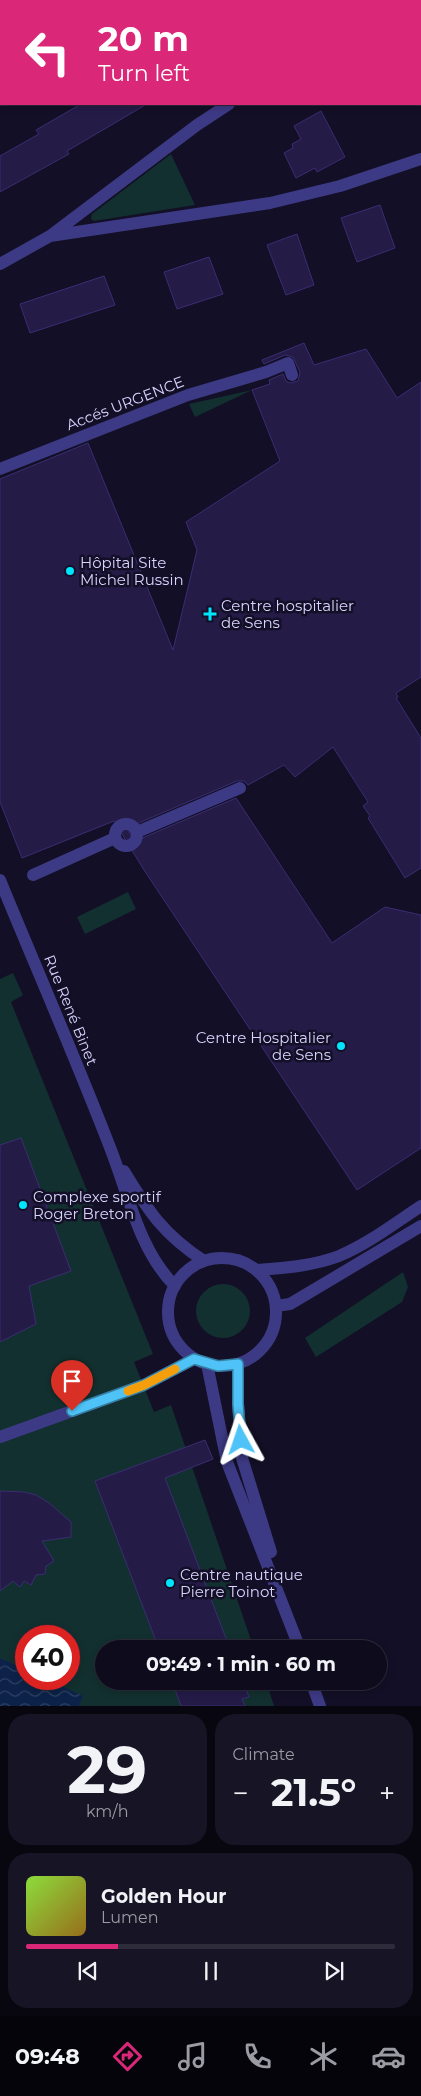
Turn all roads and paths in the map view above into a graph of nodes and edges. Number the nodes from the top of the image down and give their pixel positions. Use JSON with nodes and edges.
{"nodes":[{"id":1,"x":228,"y":105,"type":"edge"},
{"id":2,"x":421,"y":159,"type":"edge"},
{"id":3,"x":50,"y":236,"type":"junction"},
{"id":4,"x":0,"y":264,"type":"edge"},
{"id":5,"x":292,"y":374,"type":"dead end"},
{"id":6,"x":0,"y":469,"type":"edge"},
{"id":7,"x":240,"y":788,"type":"dead end"},
{"id":8,"x":32,"y":875,"type":"dead end"},
{"id":9,"x":0,"y":880,"type":"edge"},
{"id":10,"x":112,"y":1152,"type":"junction"},
{"id":11,"x":421,"y":1206,"type":"edge"},
{"id":12,"x":421,"y":1226,"type":"edge"},
{"id":13,"x":204,"y":1261,"type":"junction"},
{"id":14,"x":256,"y":1270,"type":"junction"},
{"id":15,"x":175,"y":1286,"type":"junction"},
{"id":16,"x":276,"y":1306,"type":"junction"},
{"id":17,"x":194,"y":1359,"type":"junction"},
{"id":18,"x":207,"y":1364,"type":"junction"},
{"id":19,"x":238,"y":1364,"type":"junction"},
{"id":20,"x":0,"y":1437,"type":"edge"},
{"id":21,"x":297,"y":1640,"type":"edge"},
{"id":22,"x":297,"y":1640,"type":"edge"},
{"id":23,"x":314,"y":1690,"type":"edge"},
{"id":24,"x":320,"y":1706,"type":"edge"}],
"edges":[{"from":1,"to":3,"type":"street"},
{"from":2,"to":3,"type":"street"},
{"from":3,"to":4,"type":"street"},
{"from":5,"to":6,"type":"street","name":"Accés URGENCE"},
{"from":7,"to":8,"type":"street"},
{"from":9,"to":10,"type":"street","name":"Rue René Binet"},
{"from":10,"to":13,"type":"street","name":"Rue René Binet"},
{"from":10,"to":15,"type":"street","name":"Rue René Binet"},
{"from":11,"to":14,"type":"street"},
{"from":12,"to":16,"type":"street"},
{"from":13,"to":14,"type":"street"},
{"from":13,"to":15,"type":"street"},
{"from":14,"to":16,"type":"street"},
{"from":15,"to":17,"type":"street"},
{"from":16,"to":19,"type":"street"},
{"from":17,"to":18,"type":"street"},
{"from":17,"to":20,"type":"street"},
{"from":18,"to":19,"type":"street"},
{"from":18,"to":22,"type":"street"},
{"from":19,"to":21,"type":"street"},
{"from":23,"to":24,"type":"street"}]}
